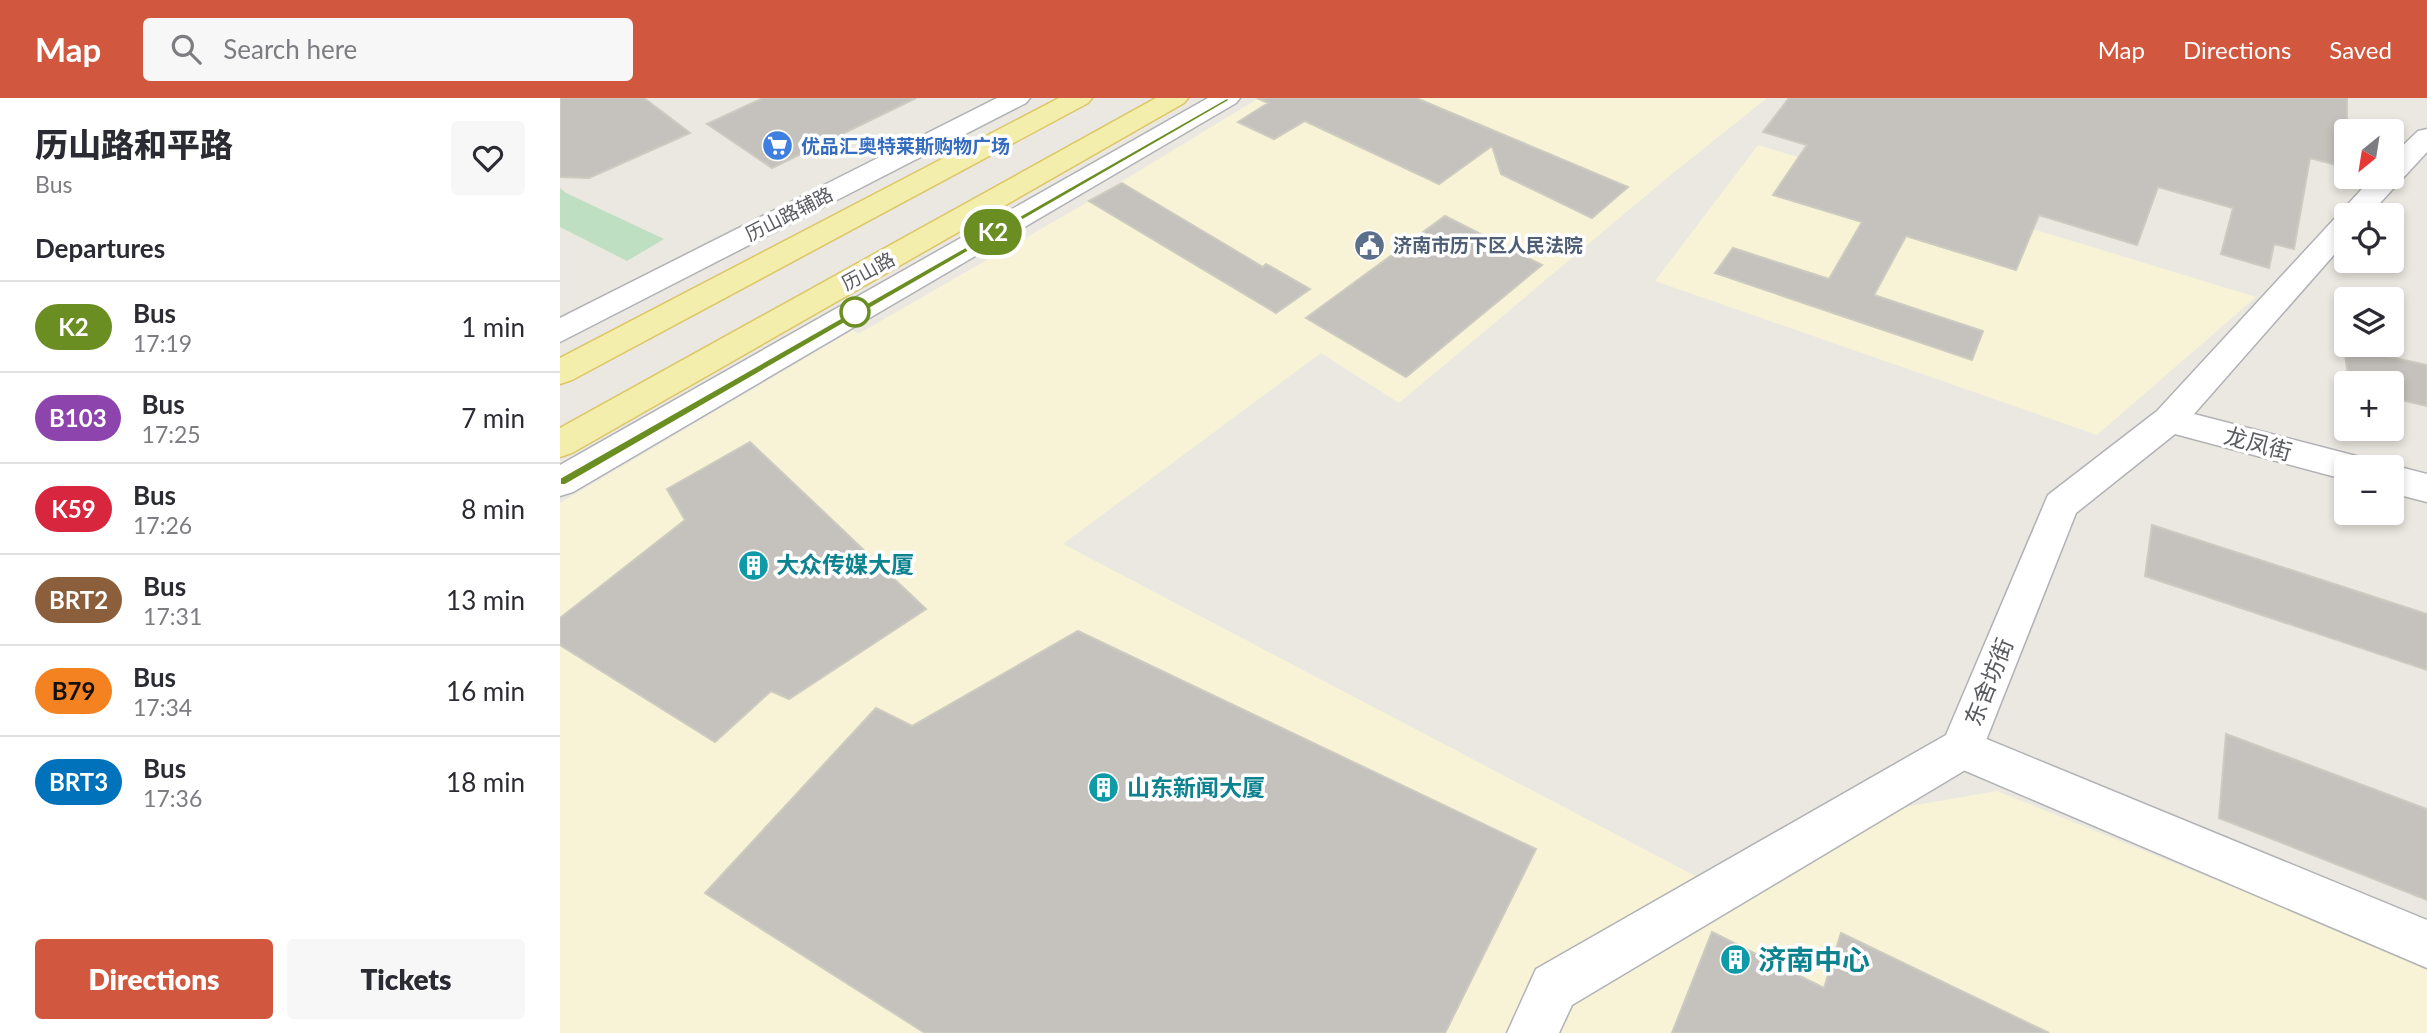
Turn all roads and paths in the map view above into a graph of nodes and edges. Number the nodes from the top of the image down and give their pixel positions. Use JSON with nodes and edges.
{"nodes":[{"id":1,"x":1017,"y":98,"type":"edge"},
{"id":2,"x":1079,"y":98,"type":"edge"},
{"id":3,"x":1175,"y":98,"type":"edge"},
{"id":4,"x":1227,"y":98,"type":"edge"},
{"id":5,"x":2427,"y":137,"type":"edge"},
{"id":6,"x":2404,"y":160,"type":"edge"},
{"id":7,"x":2377,"y":189,"type":"edge"},
{"id":8,"x":2364,"y":203,"type":"edge"},
{"id":9,"x":2334,"y":236,"type":"edge"},
{"id":10,"x":560,"y":331,"type":"edge"},
{"id":11,"x":560,"y":372,"type":"edge"},
{"id":12,"x":2169,"y":420,"type":"junction"},
{"id":13,"x":560,"y":444,"type":"edge"},
{"id":14,"x":2334,"y":464,"type":"edge"},
{"id":15,"x":560,"y":482,"type":"edge"},
{"id":16,"x":2404,"y":482,"type":"edge"},
{"id":17,"x":2427,"y":488,"type":"edge"},
{"id":18,"x":1962,"y":749,"type":"junction"},
{"id":19,"x":2427,"y":944,"type":"edge"},
{"id":20,"x":1533,"y":1033,"type":"edge"}],
"edges":[{"from":1,"to":10,"type":"street","name":"历山路辅路"},
{"from":2,"to":11,"type":"main road"},
{"from":3,"to":13,"type":"main road","name":"历山路"},
{"from":4,"to":15,"type":"street"},
{"from":5,"to":6,"type":"street"},
{"from":7,"to":8,"type":"street"},
{"from":9,"to":12,"type":"street","name":"东舍坊街"},
{"from":12,"to":14,"type":"street","name":"龙凤街"},
{"from":12,"to":18,"type":"street","name":"东舍坊街"},
{"from":16,"to":17,"type":"street"},
{"from":18,"to":19,"type":"street"},
{"from":18,"to":20,"type":"street","name":"东舍坊街"}]}
